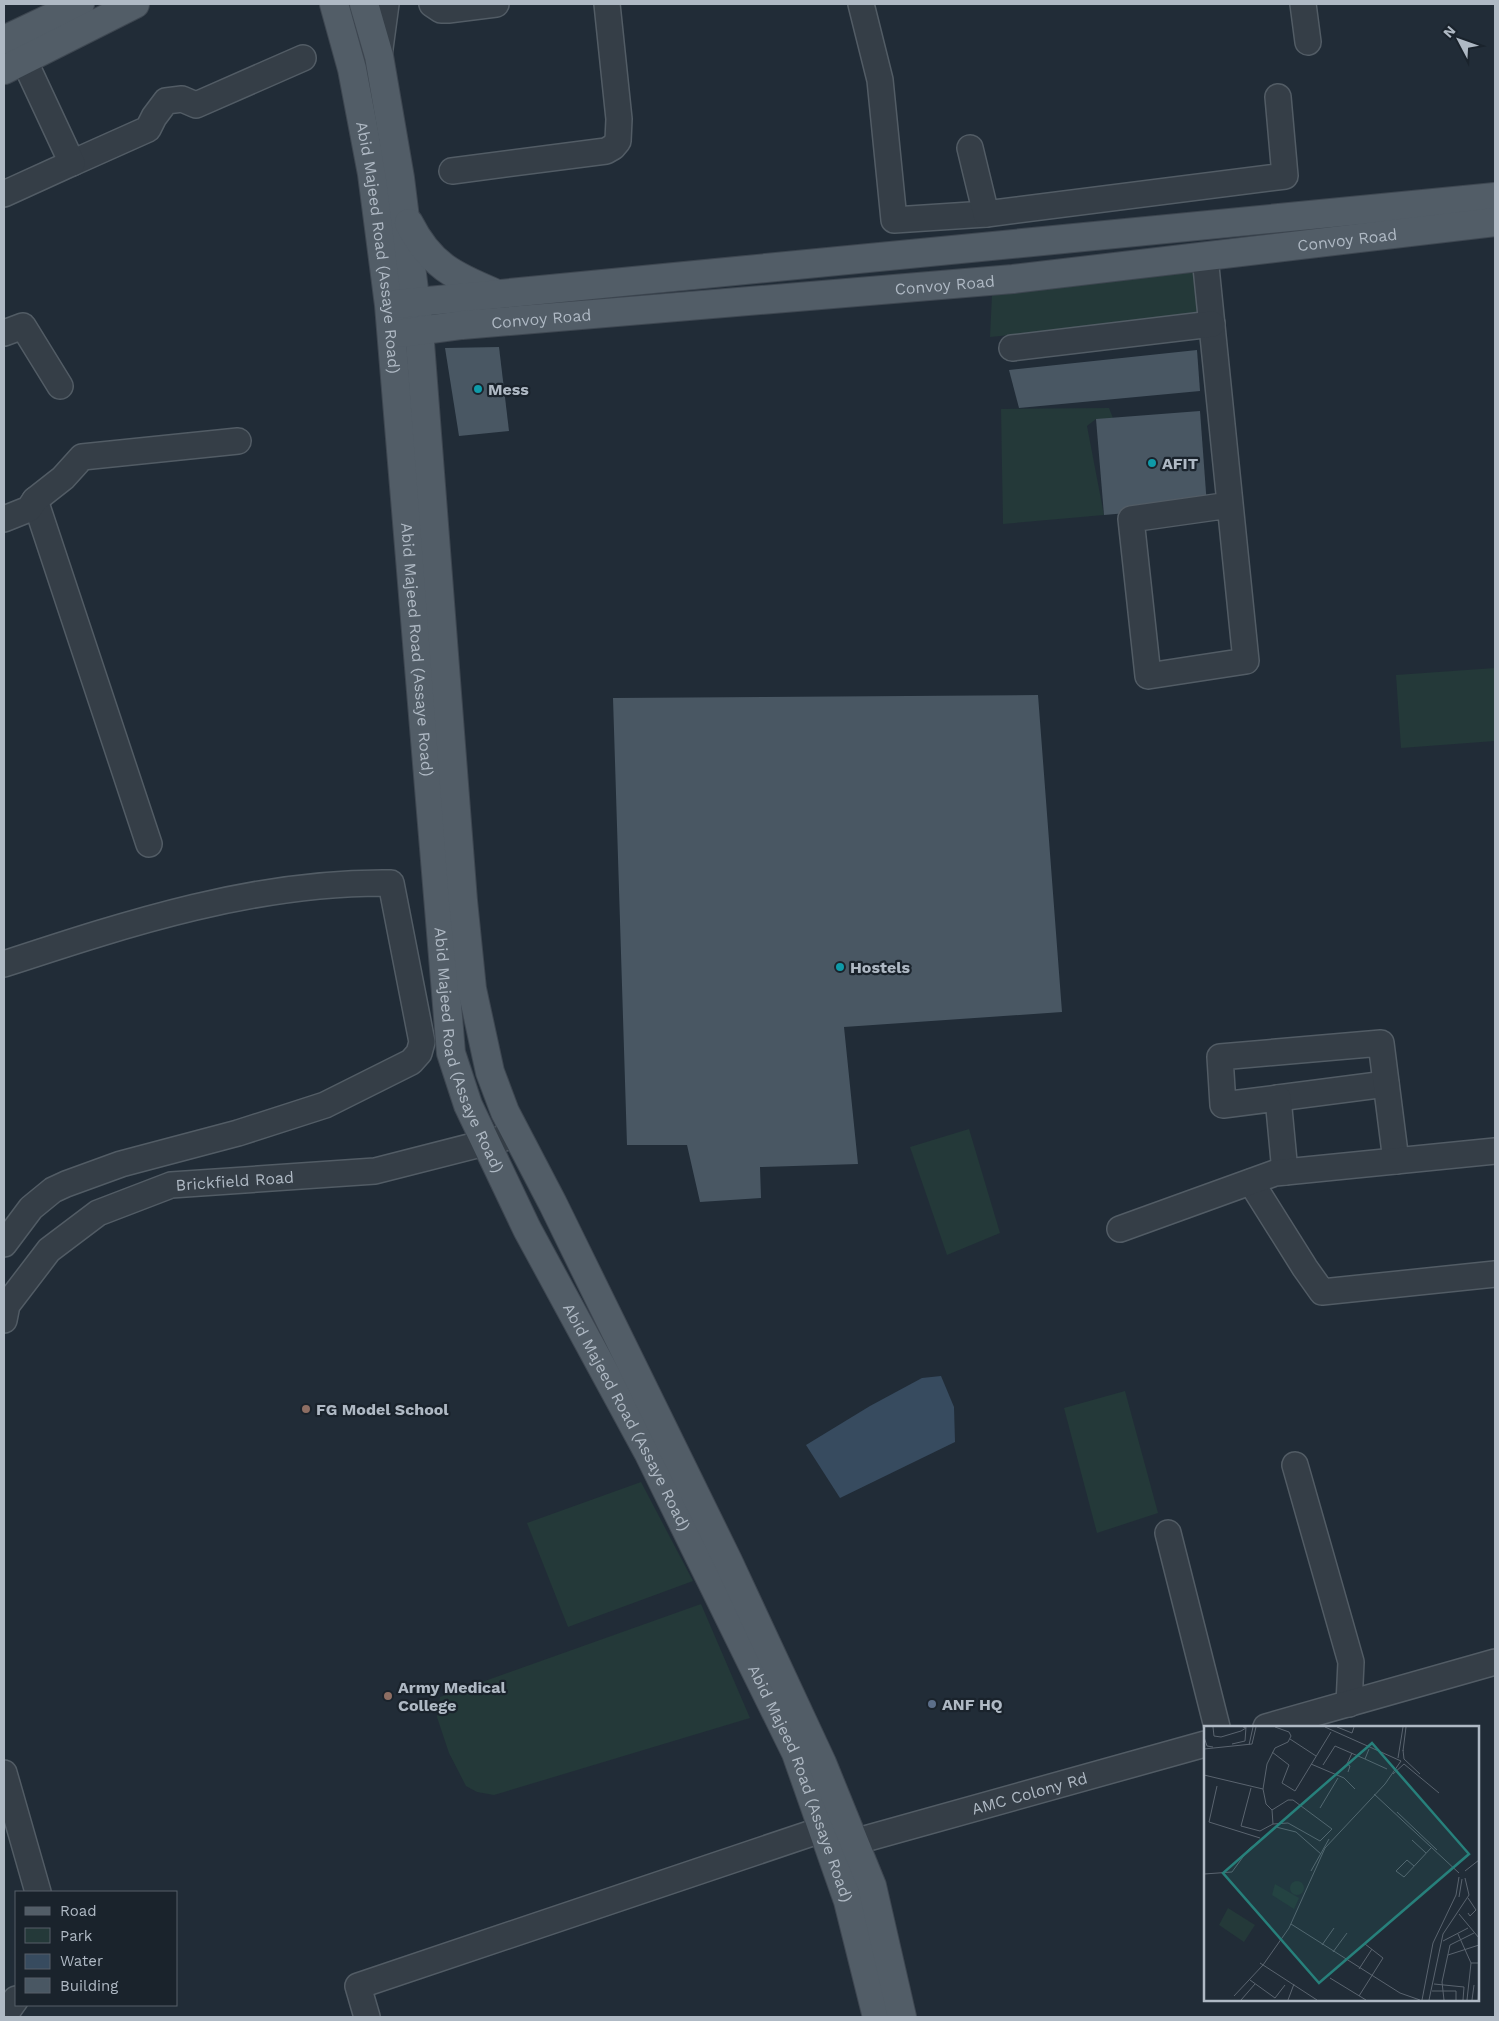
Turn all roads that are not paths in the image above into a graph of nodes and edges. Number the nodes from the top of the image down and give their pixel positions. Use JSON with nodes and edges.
{"nodes":[{"id":1,"x":80,"y":4,"type":"edge"},
{"id":2,"x":135,"y":4,"type":"edge"},
{"id":3,"x":334,"y":4,"type":"edge"},
{"id":4,"x":364,"y":4,"type":"edge"},
{"id":5,"x":386,"y":4,"type":"edge"},
{"id":6,"x":432,"y":4,"type":"edge"},
{"id":7,"x":496,"y":4,"type":"edge"},
{"id":8,"x":607,"y":4,"type":"edge"},
{"id":9,"x":861,"y":4,"type":"edge"},
{"id":10,"x":1303,"y":4,"type":"edge"},
{"id":11,"x":4,"y":40,"type":"edge"},
{"id":12,"x":1308,"y":42,"type":"dead end"},
{"id":13,"x":379,"y":56,"type":"junction"},
{"id":14,"x":303,"y":58,"type":"dead end"},
{"id":15,"x":14,"y":65,"type":"edge"},
{"id":16,"x":1278,"y":97,"type":"dead end"},
{"id":17,"x":970,"y":148,"type":"dead end"},
{"id":18,"x":72,"y":164,"type":"junction"},
{"id":19,"x":452,"y":171,"type":"dead end"},
{"id":20,"x":4,"y":194,"type":"edge"},
{"id":21,"x":1495,"y":197,"type":"edge"},
{"id":22,"x":404,"y":213,"type":"junction"},
{"id":23,"x":986,"y":214,"type":"junction"},
{"id":24,"x":1495,"y":222,"type":"edge"},
{"id":25,"x":1205,"y":257,"type":"junction"},
{"id":26,"x":499,"y":294,"type":"junction"},
{"id":27,"x":416,"y":302,"type":"junction"},
{"id":28,"x":389,"y":305,"type":"junction"},
{"id":29,"x":1212,"y":324,"type":"junction"},
{"id":30,"x":420,"y":330,"type":"junction"},
{"id":31,"x":4,"y":333,"type":"edge"},
{"id":32,"x":392,"y":335,"type":"junction"},
{"id":33,"x":1012,"y":348,"type":"dead end"},
{"id":34,"x":60,"y":386,"type":"dead end"},
{"id":35,"x":238,"y":441,"type":"dead end"},
{"id":36,"x":35,"y":500,"type":"junction"},
{"id":37,"x":1230,"y":505,"type":"junction"},
{"id":38,"x":4,"y":519,"type":"edge"},
{"id":39,"x":148,"y":844,"type":"dead end"},
{"id":40,"x":4,"y":964,"type":"edge"},
{"id":41,"x":1386,"y":1084,"type":"junction"},
{"id":42,"x":1278,"y":1098,"type":"junction"},
{"id":43,"x":516,"y":1135,"type":"junction"},
{"id":44,"x":486,"y":1142,"type":"junction"},
{"id":45,"x":1495,"y":1151,"type":"edge"},
{"id":46,"x":1396,"y":1161,"type":"junction"},
{"id":47,"x":1285,"y":1172,"type":"junction"},
{"id":48,"x":1251,"y":1182,"type":"junction"},
{"id":49,"x":1120,"y":1229,"type":"dead end"},
{"id":50,"x":4,"y":1244,"type":"edge"},
{"id":51,"x":1495,"y":1274,"type":"edge"},
{"id":52,"x":4,"y":1320,"type":"edge"},
{"id":53,"x":1295,"y":1464,"type":"dead end"},
{"id":54,"x":1168,"y":1533,"type":"dead end"},
{"id":55,"x":1495,"y":1662,"type":"edge"},
{"id":56,"x":1349,"y":1704,"type":"junction"},
{"id":57,"x":1218,"y":1726,"type":"edge"},
{"id":58,"x":1270,"y":1726,"type":"edge"},
{"id":59,"x":1204,"y":1744,"type":"edge"},
{"id":60,"x":4,"y":1773,"type":"edge"},
{"id":61,"x":824,"y":1829,"type":"junction"},
{"id":62,"x":854,"y":1842,"type":"junction"},
{"id":63,"x":38,"y":1891,"type":"edge"},
{"id":64,"x":15,"y":2001,"type":"edge"},
{"id":65,"x":4,"y":2016,"type":"edge"},
{"id":66,"x":367,"y":2017,"type":"edge"},
{"id":67,"x":877,"y":2017,"type":"edge"},
{"id":68,"x":902,"y":2017,"type":"edge"}],
"edges":[{"from":1,"to":11,"type":"main road"},
{"from":2,"to":15,"type":"main road"},
{"from":3,"to":28,"type":"main road","name":"Abid Majeed Road (Assaye Road)"},
{"from":4,"to":13,"type":"main road","name":"Abid Majeed Road (Assaye Road)"},
{"from":5,"to":13,"type":"street"},
{"from":6,"to":7,"type":"street"},
{"from":8,"to":19,"type":"street"},
{"from":9,"to":23,"type":"street"},
{"from":10,"to":12,"type":"street"},
{"from":13,"to":22,"type":"main road","name":"Abid Majeed Road (Assaye Road)"},
{"from":14,"to":18,"type":"street"},
{"from":15,"to":18,"type":"street"},
{"from":16,"to":23,"type":"street"},
{"from":17,"to":23,"type":"street"},
{"from":18,"to":20,"type":"street"},
{"from":21,"to":26,"type":"main road","name":"Convoy Road"},
{"from":22,"to":26,"type":"main road"},
{"from":22,"to":27,"type":"main road","name":"Abid Majeed Road (Assaye Road)"},
{"from":24,"to":25,"type":"main road","name":"Convoy Road"},
{"from":25,"to":29,"type":"street"},
{"from":25,"to":30,"type":"main road","name":"Convoy Road"},
{"from":26,"to":27,"type":"main road","name":"Convoy Road"},
{"from":27,"to":28,"type":"main road","name":"Convoy Road"},
{"from":27,"to":30,"type":"main road","name":"Abid Majeed Road (Assaye Road)"},
{"from":28,"to":32,"type":"main road","name":"Abid Majeed Road (Assaye Road)"},
{"from":29,"to":33,"type":"street"},
{"from":29,"to":37,"type":"street"},
{"from":30,"to":32,"type":"main road","name":"Convoy Road"},
{"from":30,"to":43,"type":"main road","name":"Abid Majeed Road (Assaye Road)"},
{"from":31,"to":34,"type":"street"},
{"from":32,"to":44,"type":"main road","name":"Abid Majeed Road (Assaye Road)"},
{"from":35,"to":36,"type":"street"},
{"from":36,"to":38,"type":"street"},
{"from":36,"to":39,"type":"street"},
{"from":37,"to":37,"type":"street"},
{"from":40,"to":50,"type":"street"},
{"from":41,"to":42,"type":"street"},
{"from":41,"to":42,"type":"street"},
{"from":41,"to":46,"type":"street"},
{"from":42,"to":47,"type":"street"},
{"from":43,"to":44,"type":"street","name":"Brickfield Road"},
{"from":43,"to":62,"type":"main road","name":"Abid Majeed Road (Assaye Road)"},
{"from":44,"to":52,"type":"street","name":"Brickfield Road"},
{"from":44,"to":61,"type":"main road","name":"Abid Majeed Road (Assaye Road)"},
{"from":45,"to":46,"type":"street"},
{"from":46,"to":47,"type":"street"},
{"from":47,"to":48,"type":"street"},
{"from":48,"to":49,"type":"street"},
{"from":48,"to":51,"type":"street"},
{"from":53,"to":56,"type":"street"},
{"from":54,"to":57,"type":"street"},
{"from":55,"to":56,"type":"street"},
{"from":56,"to":58,"type":"street"},
{"from":59,"to":62,"type":"street","name":"AMC Colony Rd"},
{"from":60,"to":63,"type":"street"},
{"from":61,"to":66,"type":"street"},
{"from":61,"to":67,"type":"main road","name":"Abid Majeed Road (Assaye Road)"},
{"from":62,"to":68,"type":"main road","name":"Abid Majeed Road (Assaye Road)"},
{"from":64,"to":65,"type":"street"}]}
